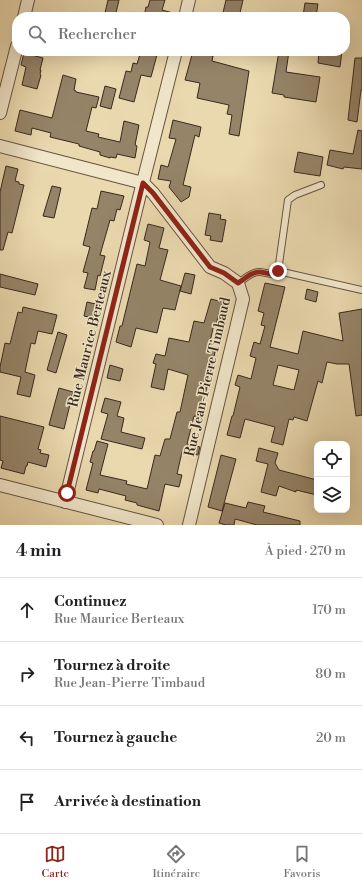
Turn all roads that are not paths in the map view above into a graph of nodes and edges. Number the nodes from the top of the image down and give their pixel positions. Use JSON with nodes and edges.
{"nodes":[{"id":1,"x":28,"y":0,"type":"edge"},
{"id":2,"x":189,"y":0,"type":"edge"},
{"id":3,"x":25,"y":12,"type":"edge"},
{"id":4,"x":186,"y":12,"type":"edge"},
{"id":5,"x":14,"y":56,"type":"edge"},
{"id":6,"x":175,"y":56,"type":"edge"},
{"id":7,"x":0,"y":113,"type":"edge"},
{"id":8,"x":0,"y":146,"type":"edge"},
{"id":9,"x":143,"y":183,"type":"junction"},
{"id":10,"x":321,"y":185,"type":"dead end"},
{"id":11,"x":278,"y":271,"type":"junction"},
{"id":12,"x":238,"y":283,"type":"junction"},
{"id":13,"x":362,"y":290,"type":"edge"},
{"id":14,"x":0,"y":485,"type":"edge"},
{"id":15,"x":65,"y":502,"type":"junction"},
{"id":16,"x":157,"y":525,"type":"edge"},
{"id":17,"x":189,"y":525,"type":"edge"}],
"edges":[{"from":1,"to":3,"type":"street"},
{"from":2,"to":4,"type":"street"},
{"from":5,"to":7,"type":"street"},
{"from":6,"to":9,"type":"street","name":"Rue Maurice Berteaux"},
{"from":8,"to":9,"type":"street"},
{"from":9,"to":12,"type":"street","name":"Rue Jean-Pierre Timbaud"},
{"from":9,"to":15,"type":"street","name":"Rue Maurice Berteaux"},
{"from":10,"to":11,"type":"lane"},
{"from":11,"to":12,"type":"lane"},
{"from":11,"to":13,"type":"lane"},
{"from":12,"to":17,"type":"street","name":"Rue Jean-Pierre Timbaud"},
{"from":14,"to":15,"type":"street"},
{"from":15,"to":16,"type":"street"}]}
